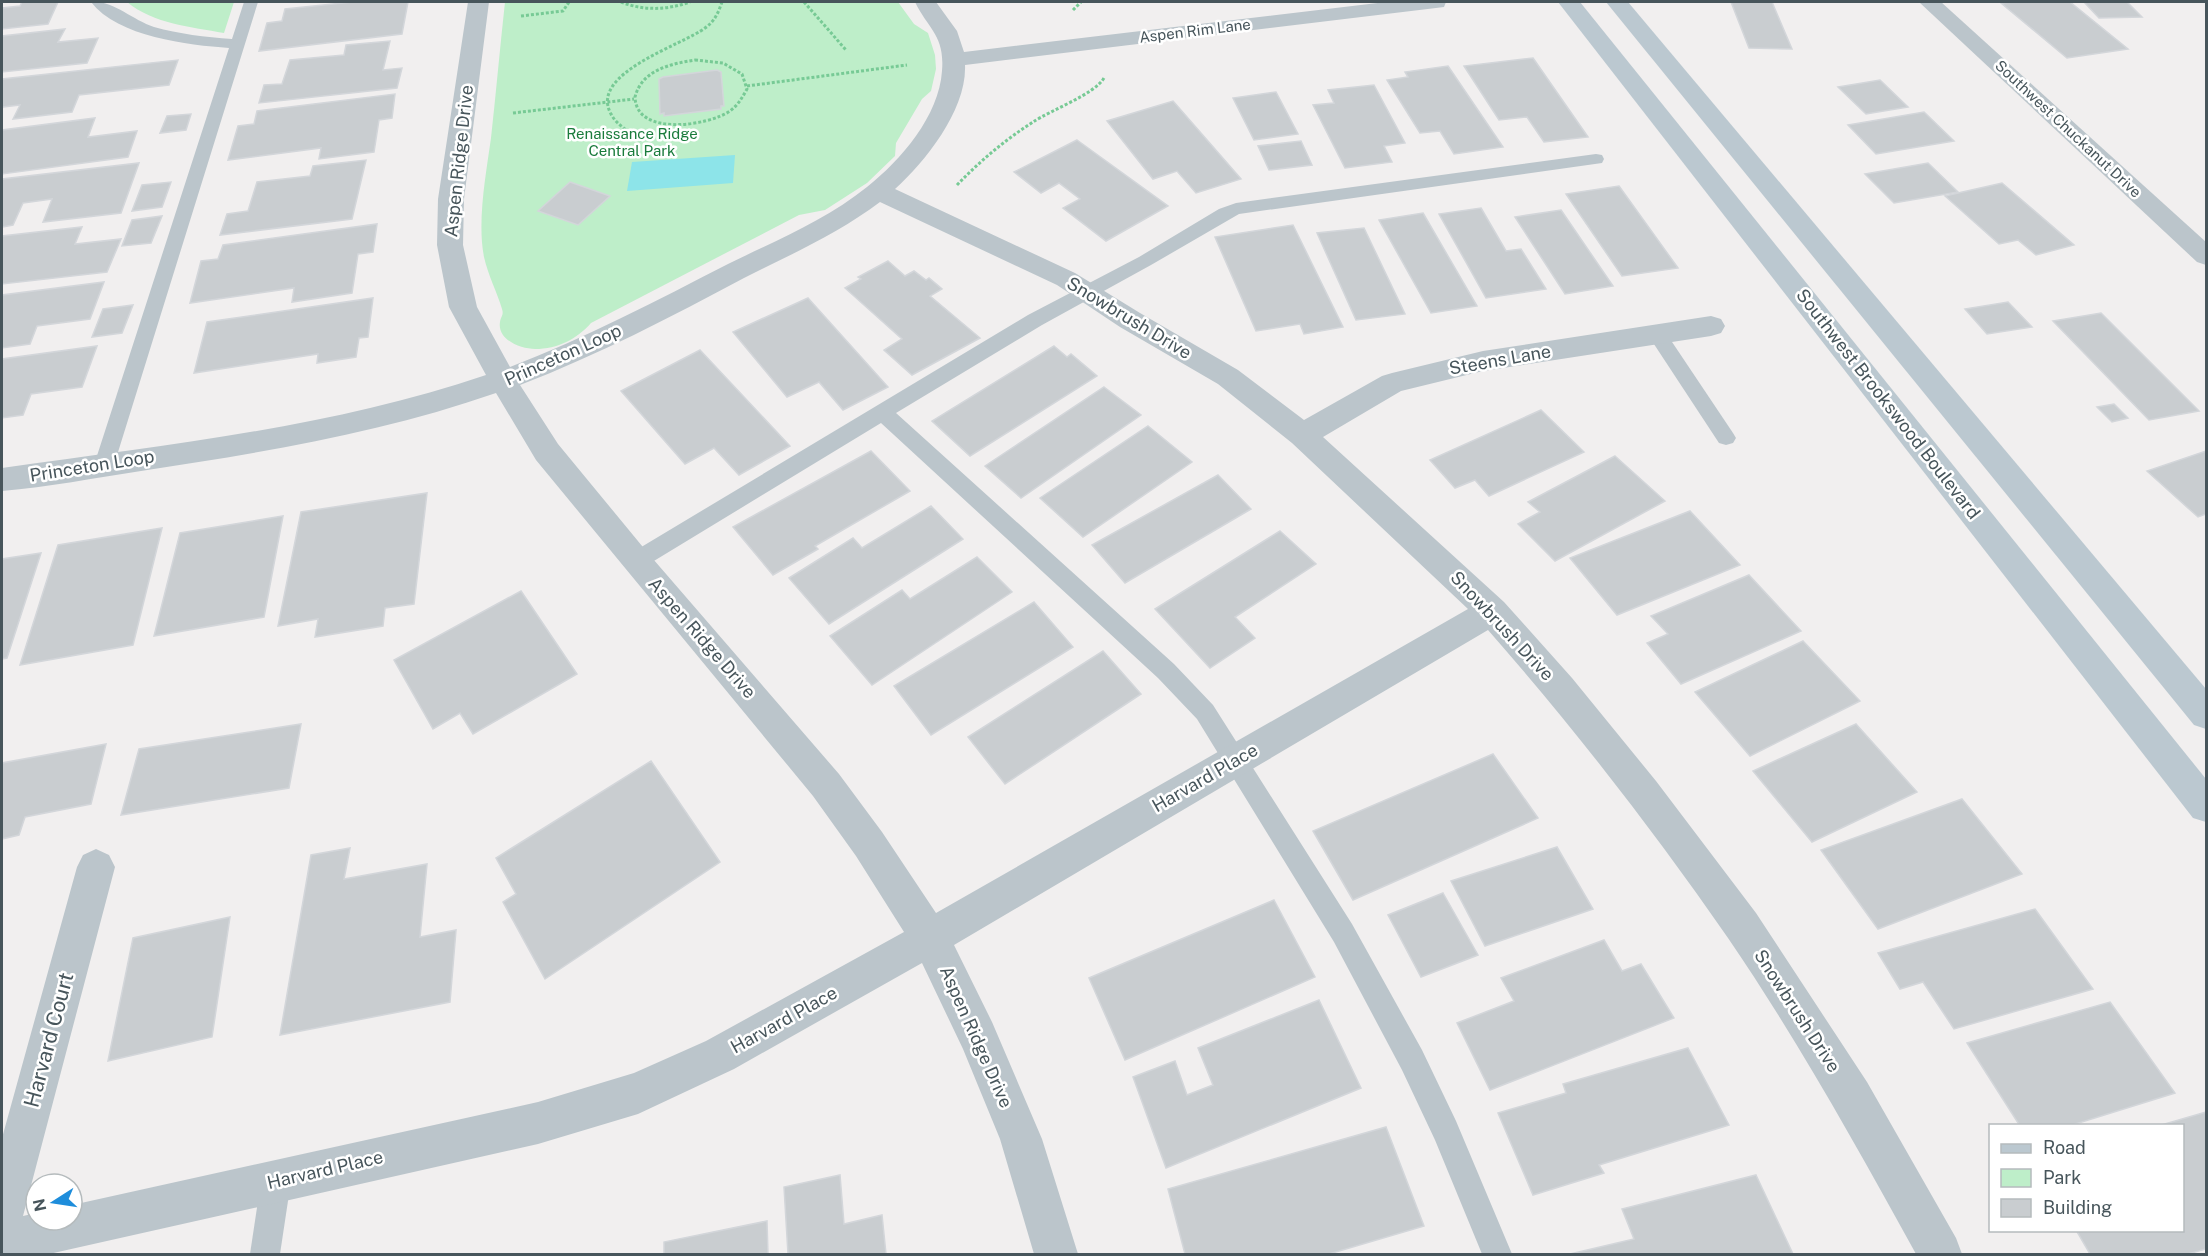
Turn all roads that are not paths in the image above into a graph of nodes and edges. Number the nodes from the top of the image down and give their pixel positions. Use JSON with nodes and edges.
{"nodes":[{"id":1,"x":98,"y":2,"type":"edge"},
{"id":2,"x":251,"y":2,"type":"edge"},
{"id":3,"x":478,"y":2,"type":"edge"},
{"id":4,"x":924,"y":2,"type":"edge"},
{"id":5,"x":1436,"y":2,"type":"edge"},
{"id":6,"x":1569,"y":2,"type":"edge"},
{"id":7,"x":1617,"y":2,"type":"edge"},
{"id":8,"x":1929,"y":2,"type":"edge"},
{"id":9,"x":238,"y":44,"type":"junction"},
{"id":10,"x":953,"y":60,"type":"junction"},
{"id":11,"x":1596,"y":159,"type":"dead end"},
{"id":12,"x":878,"y":191,"type":"junction"},
{"id":13,"x":2206,"y":256,"type":"edge"},
{"id":14,"x":1087,"y":291,"type":"junction"},
{"id":15,"x":1711,"y":326,"type":"dead end"},
{"id":16,"x":1657,"y":335,"type":"junction"},
{"id":17,"x":504,"y":382,"type":"junction"},
{"id":18,"x":883,"y":413,"type":"junction"},
{"id":19,"x":1302,"y":435,"type":"junction"},
{"id":20,"x":1726,"y":438,"type":"dead end"},
{"id":21,"x":104,"y":465,"type":"junction"},
{"id":22,"x":2,"y":480,"type":"edge"},
{"id":23,"x":636,"y":561,"type":"junction"},
{"id":24,"x":1492,"y":611,"type":"junction"},
{"id":25,"x":2206,"y":714,"type":"edge"},
{"id":26,"x":1236,"y":759,"type":"junction"},
{"id":27,"x":2206,"y":806,"type":"edge"},
{"id":28,"x":96,"y":867,"type":"dead end"},
{"id":29,"x":930,"y":938,"type":"junction"},
{"id":30,"x":276,"y":1181,"type":"junction"},
{"id":31,"x":2,"y":1214,"type":"edge"},
{"id":32,"x":2,"y":1243,"type":"edge"},
{"id":33,"x":265,"y":1254,"type":"edge"},
{"id":34,"x":1056,"y":1254,"type":"edge"},
{"id":35,"x":1497,"y":1254,"type":"edge"},
{"id":36,"x":1940,"y":1254,"type":"edge"}],
"edges":[{"from":1,"to":9,"type":"lane"},
{"from":2,"to":9,"type":"lane"},
{"from":3,"to":17,"type":"street","name":"Aspen Ridge Drive"},
{"from":4,"to":10,"type":"street","name":"Princeton Loop"},
{"from":5,"to":10,"type":"street","name":"Aspen Rim Lane"},
{"from":6,"to":27,"type":"main road","name":"Southwest Brookswood Boulevard"},
{"from":7,"to":25,"type":"main road"},
{"from":8,"to":13,"type":"street","name":"Southwest Chuckanut Drive"},
{"from":9,"to":21,"type":"lane"},
{"from":10,"to":12,"type":"street","name":"Princeton Loop"},
{"from":11,"to":14,"type":"lane"},
{"from":12,"to":14,"type":"street","name":"Snowbrush Drive"},
{"from":12,"to":17,"type":"street","name":"Princeton Loop"},
{"from":14,"to":18,"type":"lane"},
{"from":14,"to":19,"type":"street","name":"Snowbrush Drive"},
{"from":15,"to":16,"type":"street","name":"Steens Lane"},
{"from":16,"to":19,"type":"street","name":"Steens Lane"},
{"from":16,"to":20,"type":"lane"},
{"from":17,"to":21,"type":"street","name":"Princeton Loop"},
{"from":17,"to":23,"type":"street","name":"Aspen Ridge Drive"},
{"from":18,"to":23,"type":"lane"},
{"from":18,"to":26,"type":"lane"},
{"from":19,"to":24,"type":"street","name":"Snowbrush Drive"},
{"from":21,"to":22,"type":"street","name":"Princeton Loop"},
{"from":23,"to":29,"type":"street","name":"Aspen Ridge Drive"},
{"from":24,"to":26,"type":"street","name":"Harvard Place"},
{"from":24,"to":36,"type":"street","name":"Snowbrush Drive"},
{"from":26,"to":29,"type":"street","name":"Harvard Place"},
{"from":26,"to":35,"type":"lane"},
{"from":28,"to":31,"type":"street","name":"Harvard Court"},
{"from":29,"to":30,"type":"street","name":"Harvard Place"},
{"from":29,"to":34,"type":"street","name":"Aspen Ridge Drive"},
{"from":30,"to":32,"type":"street","name":"Harvard Place"},
{"from":30,"to":33,"type":"lane"}]}
